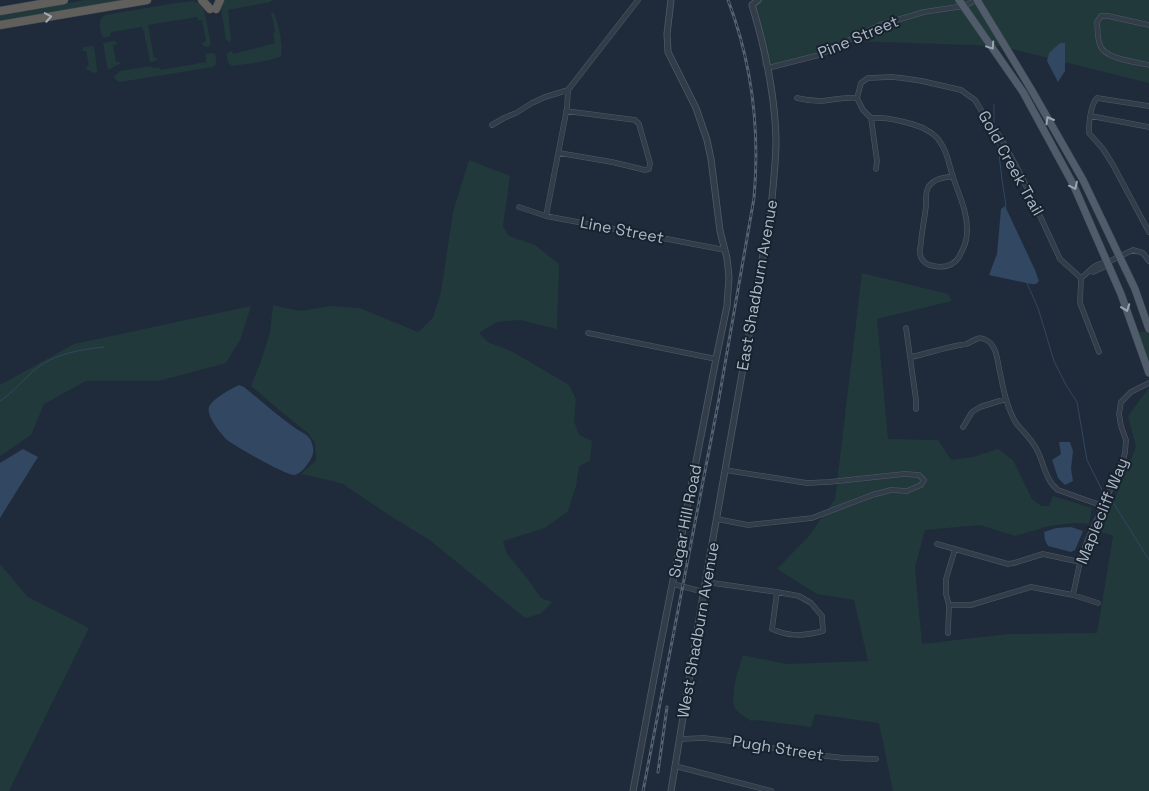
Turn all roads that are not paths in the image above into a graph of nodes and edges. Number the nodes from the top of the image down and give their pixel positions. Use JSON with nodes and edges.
{"nodes":[{"id":1,"x":64,"y":0,"type":"edge"},
{"id":2,"x":147,"y":0,"type":"edge"},
{"id":3,"x":202,"y":0,"type":"edge"},
{"id":4,"x":220,"y":0,"type":"edge"},
{"id":5,"x":638,"y":0,"type":"edge"},
{"id":6,"x":671,"y":0,"type":"edge"},
{"id":7,"x":758,"y":0,"type":"edge"},
{"id":8,"x":977,"y":0,"type":"edge"},
{"id":9,"x":751,"y":2,"type":"edge"},
{"id":10,"x":962,"y":3,"type":"edge"},
{"id":11,"x":2,"y":9,"type":"edge"},
{"id":12,"x":0,"y":25,"type":"edge"},
{"id":13,"x":1149,"y":25,"type":"edge"},
{"id":14,"x":1149,"y":65,"type":"edge"},
{"id":15,"x":768,"y":68,"type":"junction"},
{"id":16,"x":568,"y":90,"type":"junction"},
{"id":17,"x":797,"y":98,"type":"dead end"},
{"id":18,"x":857,"y":98,"type":"junction"},
{"id":19,"x":1149,"y":106,"type":"edge"},
{"id":20,"x":566,"y":112,"type":"junction"},
{"id":21,"x":1090,"y":116,"type":"junction"},
{"id":22,"x":871,"y":118,"type":"junction"},
{"id":23,"x":492,"y":125,"type":"dead end"},
{"id":24,"x":1149,"y":127,"type":"edge"},
{"id":25,"x":559,"y":153,"type":"junction"},
{"id":26,"x":876,"y":169,"type":"dead end"},
{"id":27,"x":953,"y":176,"type":"junction"},
{"id":28,"x":519,"y":207,"type":"dead end"},
{"id":29,"x":546,"y":216,"type":"junction"},
{"id":30,"x":1149,"y":232,"type":"edge"},
{"id":31,"x":725,"y":250,"type":"junction"},
{"id":32,"x":1120,"y":257,"type":"junction"},
{"id":33,"x":1149,"y":261,"type":"edge"},
{"id":34,"x":1107,"y":263,"type":"junction"},
{"id":35,"x":1081,"y":278,"type":"junction"},
{"id":36,"x":906,"y":328,"type":"dead end"},
{"id":37,"x":1149,"y":329,"type":"edge"},
{"id":38,"x":588,"y":333,"type":"dead end"},
{"id":39,"x":1099,"y":352,"type":"dead end"},
{"id":40,"x":911,"y":357,"type":"junction"},
{"id":41,"x":716,"y":359,"type":"junction"},
{"id":42,"x":1149,"y":373,"type":"edge"},
{"id":43,"x":1149,"y":383,"type":"edge"},
{"id":44,"x":1006,"y":400,"type":"junction"},
{"id":45,"x":916,"y":409,"type":"dead end"},
{"id":46,"x":962,"y":427,"type":"dead end"},
{"id":47,"x":725,"y":470,"type":"junction"},
{"id":48,"x":1103,"y":506,"type":"junction"},
{"id":49,"x":716,"y":519,"type":"junction"},
{"id":50,"x":937,"y":544,"type":"dead end"},
{"id":51,"x":955,"y":549,"type":"junction"},
{"id":52,"x":1080,"y":562,"type":"junction"},
{"id":53,"x":706,"y":582,"type":"junction"},
{"id":54,"x":672,"y":584,"type":"junction"},
{"id":55,"x":704,"y":592,"type":"junction"},
{"id":56,"x":777,"y":592,"type":"junction"},
{"id":57,"x":1073,"y":595,"type":"junction"},
{"id":58,"x":1098,"y":603,"type":"dead end"},
{"id":59,"x":949,"y":605,"type":"junction"},
{"id":60,"x":948,"y":633,"type":"dead end"},
{"id":61,"x":680,"y":739,"type":"junction"},
{"id":62,"x":876,"y":759,"type":"dead end"},
{"id":63,"x":675,"y":766,"type":"junction"},
{"id":64,"x":673,"y":790,"type":"edge"},
{"id":65,"x":633,"y":791,"type":"edge"},
{"id":66,"x":771,"y":791,"type":"edge"}],
"edges":[{"from":1,"to":11,"type":"highway"},
{"from":12,"to":2,"type":"highway","one_way":true},
{"from":3,"to":4,"type":"highway"},
{"from":5,"to":16,"type":"street"},
{"from":6,"to":31,"type":"street","name":"Sugar Hill Road"},
{"from":7,"to":9,"type":"street"},
{"from":8,"to":10,"type":"street","name":"Pine Street"},
{"from":32,"to":8,"type":"main road","one_way":true},
{"from":9,"to":15,"type":"street","name":"East Shadburn Avenue"},
{"from":10,"to":15,"type":"street","name":"Pine Street"},
{"from":10,"to":34,"type":"main road","one_way":true},
{"from":13,"to":14,"type":"street"},
{"from":15,"to":47,"type":"street","name":"East Shadburn Avenue"},
{"from":16,"to":20,"type":"street"},
{"from":16,"to":23,"type":"street"},
{"from":17,"to":18,"type":"street"},
{"from":18,"to":22,"type":"street"},
{"from":18,"to":35,"type":"street","name":"Gold Creek Trail"},
{"from":19,"to":21,"type":"street"},
{"from":20,"to":25,"type":"street"},
{"from":20,"to":25,"type":"street"},
{"from":21,"to":24,"type":"street"},
{"from":21,"to":30,"type":"street"},
{"from":22,"to":26,"type":"street"},
{"from":22,"to":27,"type":"street"},
{"from":25,"to":29,"type":"street"},
{"from":27,"to":27,"type":"street"},
{"from":28,"to":29,"type":"street","name":"Line Street"},
{"from":29,"to":31,"type":"street","name":"Line Street"},
{"from":31,"to":41,"type":"street","name":"Sugar Hill Road"},
{"from":32,"to":33,"type":"street"},
{"from":32,"to":34,"type":"street"},
{"from":32,"to":37,"type":"main road"},
{"from":34,"to":35,"type":"street"},
{"from":34,"to":42,"type":"main road","one_way":true},
{"from":35,"to":39,"type":"street"},
{"from":36,"to":40,"type":"street"},
{"from":38,"to":41,"type":"street"},
{"from":40,"to":44,"type":"street"},
{"from":40,"to":45,"type":"street"},
{"from":41,"to":54,"type":"street","name":"Sugar Hill Road"},
{"from":43,"to":48,"type":"street","name":"Maplecliff Way"},
{"from":44,"to":46,"type":"street"},
{"from":44,"to":48,"type":"street"},
{"from":47,"to":49,"type":"street","name":"West Shadburn Avenue"},
{"from":47,"to":49,"type":"street"},
{"from":48,"to":52,"type":"street","name":"Maplecliff Way"},
{"from":49,"to":53,"type":"street","name":"West Shadburn Avenue"},
{"from":50,"to":51,"type":"street"},
{"from":51,"to":52,"type":"street"},
{"from":51,"to":59,"type":"street"},
{"from":52,"to":57,"type":"street","name":"Maplecliff Way"},
{"from":53,"to":55,"type":"street","name":"West Shadburn Avenue"},
{"from":53,"to":56,"type":"street"},
{"from":54,"to":55,"type":"street"},
{"from":54,"to":65,"type":"street","name":"Sugar Hill Road"},
{"from":55,"to":61,"type":"street","name":"West Shadburn Avenue"},
{"from":56,"to":56,"type":"street"},
{"from":57,"to":58,"type":"street"},
{"from":57,"to":59,"type":"street"},
{"from":59,"to":60,"type":"street"},
{"from":61,"to":62,"type":"street","name":"Pugh Street"},
{"from":61,"to":63,"type":"street","name":"West Shadburn Avenue"},
{"from":63,"to":64,"type":"street","name":"West Shadburn Avenue"},
{"from":63,"to":66,"type":"street"}]}
